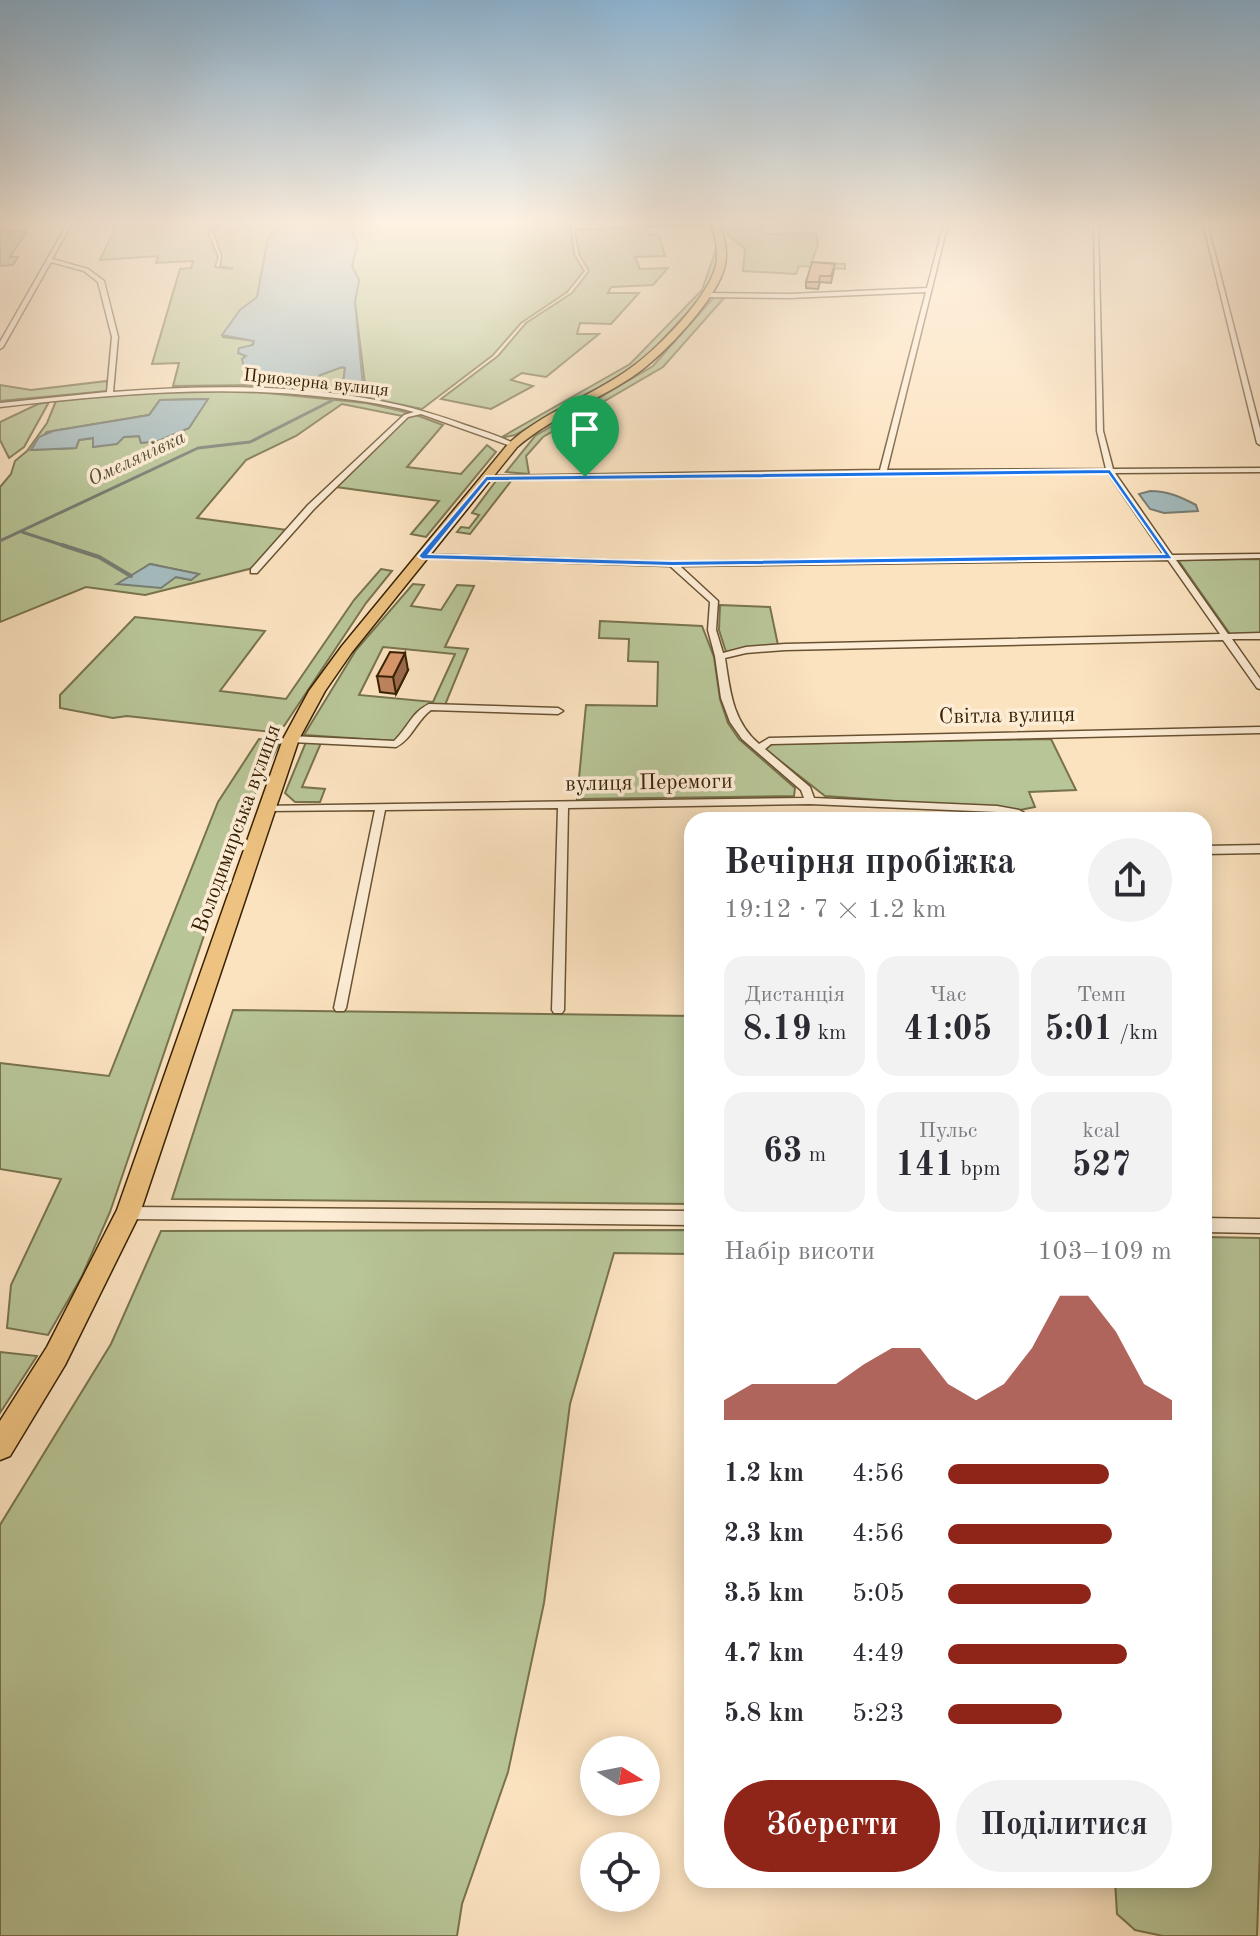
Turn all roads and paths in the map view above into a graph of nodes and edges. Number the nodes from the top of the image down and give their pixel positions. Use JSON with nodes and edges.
{"nodes":[{"id":1,"x":19,"y":313,"type":"edge"},
{"id":2,"x":109,"y":313,"type":"edge"},
{"id":3,"x":689,"y":313,"type":"edge"},
{"id":4,"x":921,"y":313,"type":"edge"},
{"id":5,"x":1098,"y":313,"type":"edge"},
{"id":6,"x":1228,"y":313,"type":"edge"},
{"id":7,"x":0,"y":347,"type":"edge"},
{"id":8,"x":110,"y":392,"type":"junction"},
{"id":9,"x":0,"y":405,"type":"edge"},
{"id":10,"x":421,"y":412,"type":"junction"},
{"id":11,"x":1260,"y":443,"type":"edge"},
{"id":12,"x":513,"y":445,"type":"junction"},
{"id":13,"x":1260,"y":470,"type":"edge"},
{"id":14,"x":1110,"y":471,"type":"junction"},
{"id":15,"x":883,"y":472,"type":"junction"},
{"id":16,"x":486,"y":478,"type":"junction"},
{"id":17,"x":422,"y":556,"type":"junction"},
{"id":18,"x":1260,"y":556,"type":"edge"},
{"id":19,"x":1170,"y":557,"type":"junction"},
{"id":20,"x":672,"y":564,"type":"junction"},
{"id":21,"x":254,"y":571,"type":"dead end"},
{"id":22,"x":1260,"y":636,"type":"edge"},
{"id":23,"x":1226,"y":637,"type":"junction"},
{"id":24,"x":720,"y":656,"type":"junction"},
{"id":25,"x":1260,"y":686,"type":"edge"},
{"id":26,"x":558,"y":711,"type":"dead end"},
{"id":27,"x":1260,"y":730,"type":"edge"},
{"id":28,"x":291,"y":739,"type":"junction"},
{"id":29,"x":758,"y":749,"type":"junction"},
{"id":30,"x":810,"y":801,"type":"junction"},
{"id":31,"x":563,"y":804,"type":"junction"},
{"id":32,"x":381,"y":806,"type":"junction"},
{"id":33,"x":265,"y":808,"type":"junction"},
{"id":34,"x":1015,"y":812,"type":"edge"},
{"id":35,"x":1260,"y":849,"type":"edge"},
{"id":36,"x":1212,"y":850,"type":"edge"},
{"id":37,"x":340,"y":1008,"type":"dead end"},
{"id":38,"x":558,"y":1010,"type":"dead end"},
{"id":39,"x":128,"y":1213,"type":"junction"},
{"id":40,"x":684,"y":1218,"type":"edge"},
{"id":41,"x":1212,"y":1225,"type":"edge"},
{"id":42,"x":1260,"y":1226,"type":"edge"},
{"id":43,"x":0,"y":1446,"type":"edge"}],
"edges":[{"from":1,"to":7,"type":"street"},
{"from":2,"to":8,"type":"street"},
{"from":3,"to":12,"type":"main road","name":"Володимирська вулиця"},
{"from":4,"to":15,"type":"street"},
{"from":5,"to":14,"type":"street"},
{"from":6,"to":11,"type":"street"},
{"from":8,"to":9,"type":"street","name":"Приозерна вулиця"},
{"from":8,"to":10,"type":"street","name":"Приозерна вулиця"},
{"from":10,"to":12,"type":"street","name":"Приозерна вулиця"},
{"from":10,"to":21,"type":"street"},
{"from":12,"to":16,"type":"main road","name":"Володимирська вулиця"},
{"from":13,"to":14,"type":"street"},
{"from":14,"to":15,"type":"street"},
{"from":14,"to":19,"type":"street"},
{"from":15,"to":16,"type":"street"},
{"from":16,"to":17,"type":"main road","name":"Володимирська вулиця"},
{"from":17,"to":20,"type":"street"},
{"from":17,"to":28,"type":"main road","name":"Володимирська вулиця"},
{"from":18,"to":19,"type":"street"},
{"from":19,"to":20,"type":"street"},
{"from":19,"to":23,"type":"street"},
{"from":20,"to":24,"type":"street"},
{"from":22,"to":23,"type":"street"},
{"from":23,"to":24,"type":"street"},
{"from":23,"to":25,"type":"street"},
{"from":24,"to":29,"type":"street"},
{"from":26,"to":28,"type":"street"},
{"from":27,"to":29,"type":"street","name":"Світла вулиця"},
{"from":28,"to":33,"type":"main road","name":"Володимирська вулиця"},
{"from":29,"to":30,"type":"street"},
{"from":30,"to":31,"type":"street","name":"вулиця Перемоги"},
{"from":30,"to":34,"type":"street","name":"вулиця Перемоги"},
{"from":31,"to":32,"type":"street","name":"вулиця Перемоги"},
{"from":31,"to":38,"type":"street"},
{"from":32,"to":33,"type":"street","name":"вулиця Перемоги"},
{"from":32,"to":37,"type":"street"},
{"from":33,"to":39,"type":"main road","name":"Володимирська вулиця"},
{"from":35,"to":36,"type":"street"},
{"from":39,"to":40,"type":"street"},
{"from":39,"to":43,"type":"main road","name":"Володимирська вулиця"},
{"from":41,"to":42,"type":"street"}]}
